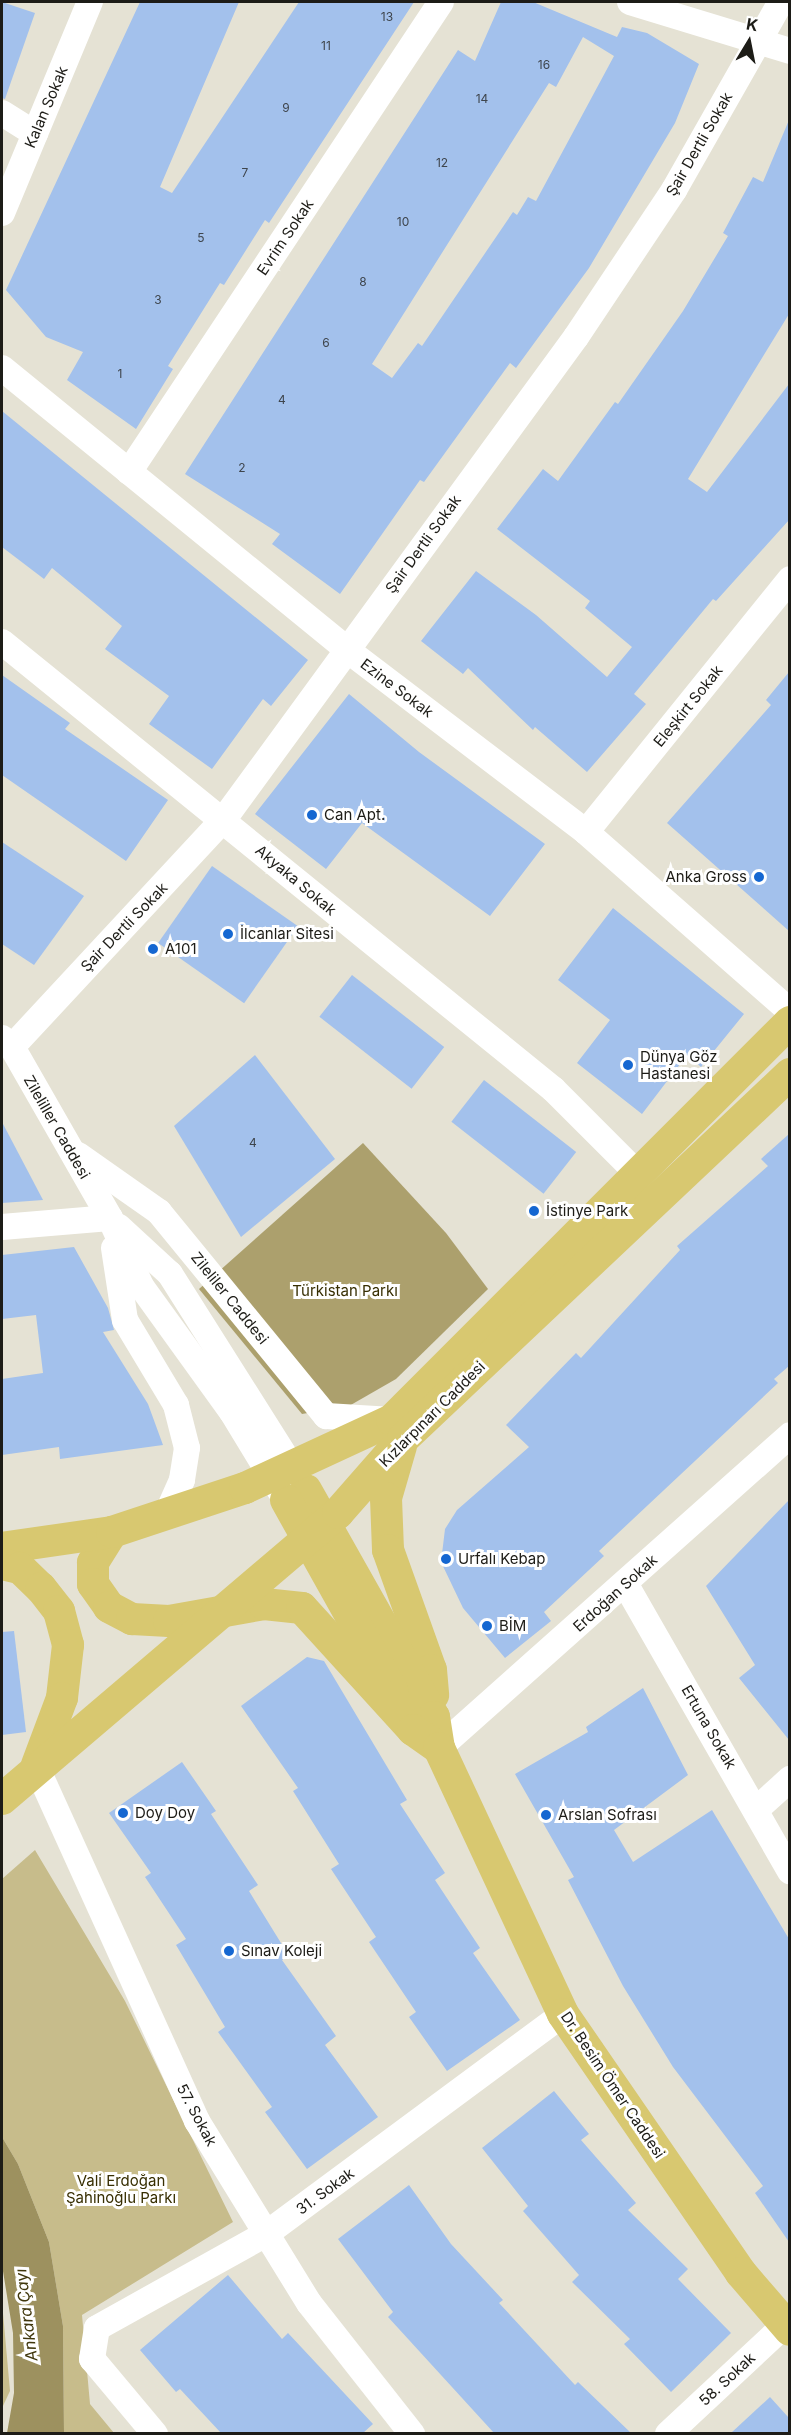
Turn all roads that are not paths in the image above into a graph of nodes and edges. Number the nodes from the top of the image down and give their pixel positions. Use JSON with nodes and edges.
{"nodes":[{"id":1,"x":90,"y":2,"type":"edge"},
{"id":2,"x":441,"y":2,"type":"edge"},
{"id":3,"x":630,"y":2,"type":"edge"},
{"id":4,"x":781,"y":2,"type":"edge"},
{"id":5,"x":757,"y":42,"type":"junction"},
{"id":6,"x":789,"y":51,"type":"edge"},
{"id":7,"x":2,"y":113,"type":"edge"},
{"id":8,"x":35,"y":134,"type":"junction"},
{"id":9,"x":2,"y":213,"type":"edge"},
{"id":10,"x":2,"y":368,"type":"edge"},
{"id":11,"x":129,"y":472,"type":"junction"},
{"id":12,"x":789,"y":579,"type":"edge"},
{"id":13,"x":2,"y":642,"type":"edge"},
{"id":14,"x":346,"y":649,"type":"junction"},
{"id":15,"x":224,"y":819,"type":"junction"},
{"id":16,"x":586,"y":832,"type":"junction"},
{"id":17,"x":789,"y":1011,"type":"edge"},
{"id":18,"x":789,"y":1022,"type":"edge"},
{"id":19,"x":7,"y":1042,"type":"edge"},
{"id":20,"x":789,"y":1074,"type":"edge"},
{"id":21,"x":71,"y":1150,"type":"junction"},
{"id":22,"x":638,"y":1174,"type":"junction"},
{"id":23,"x":110,"y":1218,"type":"junction"},
{"id":24,"x":2,"y":1227,"type":"edge"},
{"id":25,"x":397,"y":1429,"type":"junction"},
{"id":26,"x":789,"y":1435,"type":"edge"},
{"id":27,"x":296,"y":1495,"type":"junction"},
{"id":28,"x":167,"y":1514,"type":"junction"},
{"id":29,"x":112,"y":1532,"type":"junction"},
{"id":30,"x":2,"y":1548,"type":"edge"},
{"id":31,"x":2,"y":1564,"type":"edge"},
{"id":32,"x":626,"y":1585,"type":"junction"},
{"id":33,"x":217,"y":1614,"type":"junction"},
{"id":34,"x":424,"y":1724,"type":"junction"},
{"id":35,"x":439,"y":1748,"type":"junction"},
{"id":36,"x":36,"y":1766,"type":"junction"},
{"id":37,"x":789,"y":1779,"type":"edge"},
{"id":38,"x":2,"y":1799,"type":"edge"},
{"id":39,"x":757,"y":1809,"type":"junction"},
{"id":40,"x":789,"y":1871,"type":"edge"},
{"id":41,"x":564,"y":2014,"type":"junction"},
{"id":42,"x":266,"y":2234,"type":"junction"},
{"id":43,"x":787,"y":2328,"type":"edge"},
{"id":44,"x":155,"y":2433,"type":"edge"},
{"id":45,"x":412,"y":2433,"type":"edge"},
{"id":46,"x":668,"y":2433,"type":"edge"}],
"edges":[{"from":1,"to":8,"type":"street","name":"Kalan Sokak"},
{"from":2,"to":11,"type":"street","name":"Evrim Sokak"},
{"from":3,"to":5,"type":"street"},
{"from":4,"to":5,"type":"street","name":"Şair Dertli Sokak"},
{"from":5,"to":6,"type":"street"},
{"from":5,"to":14,"type":"street","name":"Şair Dertli Sokak"},
{"from":7,"to":8,"type":"street"},
{"from":8,"to":9,"type":"street","name":"Kalan Sokak"},
{"from":10,"to":11,"type":"street","name":"Ezine Sokak"},
{"from":11,"to":14,"type":"street","name":"Ezine Sokak"},
{"from":12,"to":16,"type":"street","name":"Eleşkirt Sokak"},
{"from":13,"to":15,"type":"street","name":"Akyaka Sokak"},
{"from":14,"to":15,"type":"street","name":"Şair Dertli Sokak"},
{"from":14,"to":16,"type":"street","name":"Ezine Sokak"},
{"from":15,"to":19,"type":"street","name":"Şair Dertli Sokak"},
{"from":15,"to":22,"type":"street","name":"Akyaka Sokak"},
{"from":16,"to":17,"type":"street","name":"Ezine Sokak"},
{"from":18,"to":22,"type":"main road","name":"Kızlarpınarı Caddesi"},
{"from":19,"to":21,"type":"street","name":"Zileliller Caddesi"},
{"from":20,"to":25,"type":"main road","name":"Kızlarpınarı Caddesi"},
{"from":21,"to":23,"type":"street","name":"Zileliller Caddesi"},
{"from":21,"to":25,"type":"street","name":"Zileliler Caddesi"},
{"from":22,"to":25,"type":"main road","name":"Kızlarpınarı Caddesi"},
{"from":23,"to":24,"type":"street"},
{"from":23,"to":27,"type":"street"},
{"from":23,"to":27,"type":"street"},
{"from":23,"to":28,"type":"street"},
{"from":25,"to":28,"type":"main road","name":"Kızlarpınarı Caddesi"},
{"from":25,"to":33,"type":"main road","name":"Kızlarpınarı Caddesi"},
{"from":25,"to":34,"type":"main road"},
{"from":26,"to":32,"type":"street","name":"Erdoğan Sokak"},
{"from":27,"to":34,"type":"main road"},
{"from":28,"to":29,"type":"main road","name":"Kızlarpınarı Caddesi"},
{"from":29,"to":30,"type":"main road","name":"Kızlarpınarı Caddesi"},
{"from":29,"to":33,"type":"main road"},
{"from":31,"to":36,"type":"main road"},
{"from":32,"to":35,"type":"street","name":"Erdoğan Sokak"},
{"from":32,"to":39,"type":"street","name":"Ertuna Sokak"},
{"from":33,"to":34,"type":"main road"},
{"from":33,"to":36,"type":"main road","name":"Kızlarpınarı Caddesi"},
{"from":34,"to":35,"type":"main road"},
{"from":35,"to":41,"type":"main road","name":"Dr. Besim Ömer Caddesi"},
{"from":36,"to":38,"type":"main road","name":"Kızlarpınarı Caddesi"},
{"from":36,"to":42,"type":"street","name":"57. Sokak"},
{"from":37,"to":39,"type":"street"},
{"from":39,"to":40,"type":"street","name":"Ertuna Sokak"},
{"from":41,"to":42,"type":"street","name":"31. Sokak"},
{"from":41,"to":43,"type":"main road","name":"Dr. Besim Ömer Caddesi"},
{"from":42,"to":44,"type":"street","name":"31. Sokak"},
{"from":42,"to":45,"type":"street","name":"57. Sokak"},
{"from":43,"to":46,"type":"street","name":"58. Sokak"}]}
